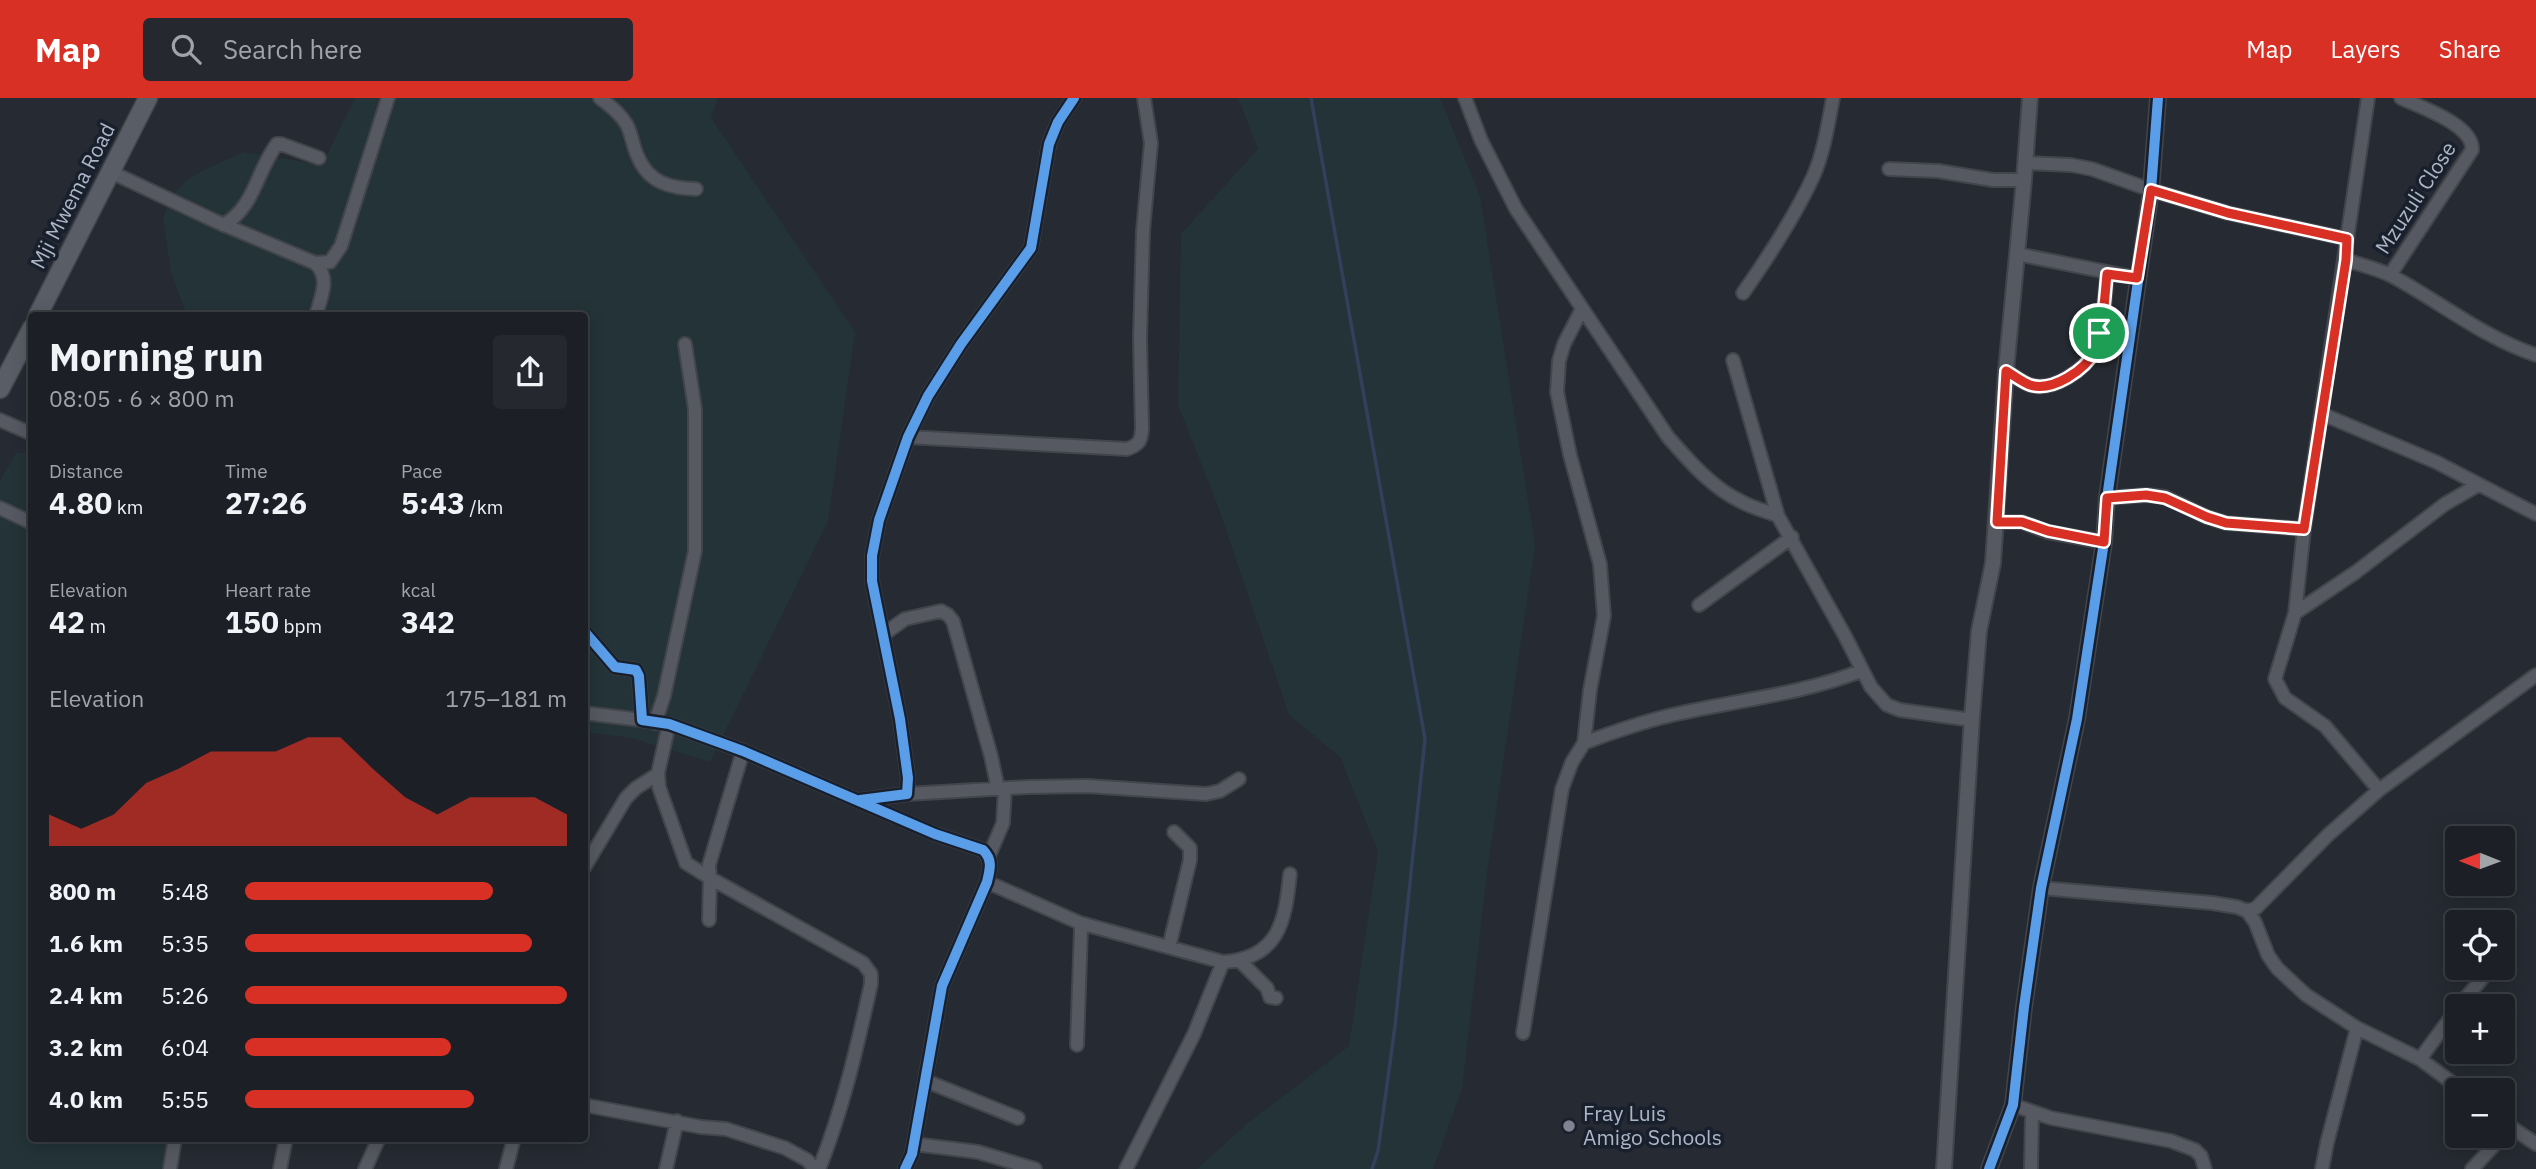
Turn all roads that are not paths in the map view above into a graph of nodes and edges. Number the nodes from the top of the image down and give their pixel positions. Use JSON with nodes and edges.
{"nodes":[{"id":1,"x":148,"y":98,"type":"edge"},
{"id":2,"x":388,"y":98,"type":"edge"},
{"id":3,"x":600,"y":98,"type":"edge"},
{"id":4,"x":1074,"y":98,"type":"edge"},
{"id":5,"x":1144,"y":98,"type":"edge"},
{"id":6,"x":1465,"y":98,"type":"edge"},
{"id":7,"x":1833,"y":98,"type":"edge"},
{"id":8,"x":2030,"y":98,"type":"edge"},
{"id":9,"x":2158,"y":98,"type":"edge"},
{"id":10,"x":2368,"y":98,"type":"edge"},
{"id":11,"x":2401,"y":98,"type":"edge"},
{"id":12,"x":319,"y":158,"type":"dead end"},
{"id":13,"x":2026,"y":163,"type":"junction"},
{"id":14,"x":1889,"y":169,"type":"dead end"},
{"id":15,"x":111,"y":172,"type":"junction"},
{"id":16,"x":2024,"y":180,"type":"junction"},
{"id":17,"x":696,"y":189,"type":"dead end"},
{"id":18,"x":2151,"y":190,"type":"junction"},
{"id":19,"x":223,"y":225,"type":"junction"},
{"id":20,"x":2347,"y":239,"type":"junction"},
{"id":21,"x":2017,"y":254,"type":"junction"},
{"id":22,"x":2346,"y":260,"type":"junction"},
{"id":23,"x":315,"y":263,"type":"junction"},
{"id":24,"x":2107,"y":274,"type":"junction"},
{"id":25,"x":2390,"y":275,"type":"junction"},
{"id":26,"x":2137,"y":278,"type":"junction"},
{"id":27,"x":1743,"y":293,"type":"dead end"},
{"id":28,"x":1582,"y":309,"type":"junction"},
{"id":29,"x":40,"y":312,"type":"edge"},
{"id":30,"x":317,"y":312,"type":"edge"},
{"id":31,"x":28,"y":336,"type":"edge"},
{"id":32,"x":685,"y":344,"type":"dead end"},
{"id":33,"x":2536,"y":355,"type":"edge"},
{"id":34,"x":1733,"y":360,"type":"dead end"},
{"id":35,"x":2006,"y":371,"type":"junction"},
{"id":36,"x":0,"y":388,"type":"edge"},
{"id":37,"x":2322,"y":414,"type":"junction"},
{"id":38,"x":0,"y":419,"type":"edge"},
{"id":39,"x":28,"y":432,"type":"edge"},
{"id":40,"x":908,"y":437,"type":"junction"},
{"id":41,"x":2478,"y":485,"type":"junction"},
{"id":42,"x":2107,"y":498,"type":"junction"},
{"id":43,"x":0,"y":508,"type":"edge"},
{"id":44,"x":2536,"y":514,"type":"edge"},
{"id":45,"x":1778,"y":516,"type":"junction"},
{"id":46,"x":28,"y":521,"type":"edge"},
{"id":47,"x":1997,"y":522,"type":"junction"},
{"id":48,"x":2304,"y":529,"type":"junction"},
{"id":49,"x":1791,"y":537,"type":"junction"},
{"id":50,"x":2104,"y":542,"type":"junction"},
{"id":51,"x":1699,"y":604,"type":"dead end"},
{"id":52,"x":2295,"y":612,"type":"junction"},
{"id":53,"x":884,"y":634,"type":"junction"},
{"id":54,"x":588,"y":636,"type":"edge"},
{"id":55,"x":1861,"y":671,"type":"junction"},
{"id":56,"x":2533,"y":683,"type":"edge"},
{"id":57,"x":588,"y":714,"type":"edge"},
{"id":58,"x":1972,"y":720,"type":"junction"},
{"id":59,"x":648,"y":721,"type":"junction"},
{"id":60,"x":669,"y":724,"type":"junction"},
{"id":61,"x":1584,"y":743,"type":"junction"},
{"id":62,"x":743,"y":751,"type":"junction"},
{"id":63,"x":657,"y":774,"type":"junction"},
{"id":64,"x":1239,"y":779,"type":"dead end"},
{"id":65,"x":1002,"y":789,"type":"junction"},
{"id":66,"x":2379,"y":790,"type":"junction"},
{"id":67,"x":907,"y":794,"type":"junction"},
{"id":68,"x":860,"y":800,"type":"junction"},
{"id":69,"x":1174,"y":832,"type":"dead end"},
{"id":70,"x":989,"y":856,"type":"junction"},
{"id":71,"x":588,"y":861,"type":"edge"},
{"id":72,"x":1290,"y":874,"type":"dead end"},
{"id":73,"x":710,"y":878,"type":"junction"},
{"id":74,"x":987,"y":882,"type":"junction"},
{"id":75,"x":2040,"y":888,"type":"junction"},
{"id":76,"x":2247,"y":911,"type":"junction"},
{"id":77,"x":709,"y":920,"type":"dead end"},
{"id":78,"x":1080,"y":923,"type":"junction"},
{"id":79,"x":1169,"y":947,"type":"junction"},
{"id":80,"x":1241,"y":961,"type":"junction"},
{"id":81,"x":1223,"y":962,"type":"junction"},
{"id":82,"x":2481,"y":980,"type":"edge"},
{"id":83,"x":2469,"y":994,"type":"edge"},
{"id":84,"x":1276,"y":998,"type":"dead end"},
{"id":85,"x":2445,"y":1025,"type":"edge"},
{"id":86,"x":2357,"y":1028,"type":"junction"},
{"id":87,"x":1524,"y":1032,"type":"dead end"},
{"id":88,"x":1077,"y":1045,"type":"dead end"},
{"id":89,"x":2420,"y":1059,"type":"junction"},
{"id":90,"x":2446,"y":1078,"type":"edge"},
{"id":91,"x":926,"y":1081,"type":"junction"},
{"id":92,"x":2013,"y":1105,"type":"junction"},
{"id":93,"x":588,"y":1106,"type":"edge"},
{"id":94,"x":2032,"y":1114,"type":"junction"},
{"id":95,"x":1018,"y":1118,"type":"dead end"},
{"id":96,"x":677,"y":1121,"type":"junction"},
{"id":97,"x":2515,"y":1130,"type":"edge"},
{"id":98,"x":174,"y":1142,"type":"edge"},
{"id":99,"x":285,"y":1142,"type":"edge"},
{"id":100,"x":377,"y":1142,"type":"edge"},
{"id":101,"x":513,"y":1142,"type":"edge"},
{"id":102,"x":914,"y":1143,"type":"junction"},
{"id":103,"x":2536,"y":1144,"type":"edge"},
{"id":104,"x":2488,"y":1148,"type":"edge"},
{"id":105,"x":170,"y":1169,"type":"edge"},
{"id":106,"x":280,"y":1169,"type":"edge"},
{"id":107,"x":365,"y":1169,"type":"edge"},
{"id":108,"x":506,"y":1169,"type":"edge"},
{"id":109,"x":666,"y":1169,"type":"edge"},
{"id":110,"x":817,"y":1169,"type":"edge"},
{"id":111,"x":905,"y":1169,"type":"edge"},
{"id":112,"x":1035,"y":1169,"type":"edge"},
{"id":113,"x":1126,"y":1169,"type":"edge"},
{"id":114,"x":1944,"y":1169,"type":"edge"},
{"id":115,"x":1989,"y":1169,"type":"edge"},
{"id":116,"x":2031,"y":1169,"type":"edge"},
{"id":117,"x":2205,"y":1169,"type":"edge"},
{"id":118,"x":2322,"y":1169,"type":"edge"},
{"id":119,"x":2472,"y":1169,"type":"edge"}],
"edges":[{"from":1,"to":15,"type":"main road","name":"Mji Mwema Road"},
{"from":2,"to":23,"type":"street"},
{"from":3,"to":17,"type":"street"},
{"from":4,"to":40,"type":"street"},
{"from":5,"to":40,"type":"street"},
{"from":6,"to":28,"type":"street"},
{"from":7,"to":27,"type":"street"},
{"from":8,"to":13,"type":"street"},
{"from":9,"to":18,"type":"street"},
{"from":10,"to":20,"type":"street"},
{"from":11,"to":25,"type":"street","name":"Mzuzuli Close"},
{"from":12,"to":19,"type":"street"},
{"from":13,"to":16,"type":"street"},
{"from":13,"to":18,"type":"street"},
{"from":14,"to":16,"type":"street"},
{"from":15,"to":19,"type":"street"},
{"from":15,"to":29,"type":"main road","name":"Mji Mwema Road"},
{"from":16,"to":21,"type":"street"},
{"from":18,"to":20,"type":"street"},
{"from":18,"to":26,"type":"street"},
{"from":19,"to":23,"type":"street"},
{"from":20,"to":22,"type":"street"},
{"from":21,"to":24,"type":"street"},
{"from":21,"to":35,"type":"street"},
{"from":22,"to":25,"type":"street"},
{"from":22,"to":37,"type":"street"},
{"from":23,"to":30,"type":"street"},
{"from":24,"to":26,"type":"street"},
{"from":24,"to":35,"type":"street"},
{"from":25,"to":33,"type":"street"},
{"from":26,"to":42,"type":"street"},
{"from":28,"to":45,"type":"street"},
{"from":28,"to":61,"type":"street"},
{"from":31,"to":36,"type":"main road"},
{"from":32,"to":59,"type":"street"},
{"from":34,"to":45,"type":"street"},
{"from":35,"to":47,"type":"street"},
{"from":37,"to":41,"type":"street"},
{"from":37,"to":48,"type":"street"},
{"from":38,"to":39,"type":"street"},
{"from":40,"to":53,"type":"street"},
{"from":41,"to":44,"type":"street"},
{"from":41,"to":52,"type":"street"},
{"from":42,"to":48,"type":"street"},
{"from":42,"to":50,"type":"street"},
{"from":43,"to":46,"type":"street"},
{"from":45,"to":49,"type":"street"},
{"from":47,"to":50,"type":"street"},
{"from":47,"to":58,"type":"street"},
{"from":48,"to":52,"type":"street"},
{"from":49,"to":51,"type":"street"},
{"from":49,"to":55,"type":"street"},
{"from":50,"to":75,"type":"street"},
{"from":52,"to":66,"type":"street"},
{"from":53,"to":65,"type":"street"},
{"from":53,"to":67,"type":"street"},
{"from":54,"to":59,"type":"street"},
{"from":55,"to":58,"type":"street"},
{"from":55,"to":61,"type":"street"},
{"from":56,"to":66,"type":"street"},
{"from":57,"to":59,"type":"street"},
{"from":58,"to":114,"type":"street"},
{"from":59,"to":60,"type":"street"},
{"from":60,"to":62,"type":"street"},
{"from":60,"to":63,"type":"street"},
{"from":61,"to":87,"type":"street"},
{"from":62,"to":68,"type":"street"},
{"from":62,"to":73,"type":"street"},
{"from":63,"to":71,"type":"street"},
{"from":63,"to":73,"type":"street"},
{"from":64,"to":65,"type":"street"},
{"from":65,"to":67,"type":"street"},
{"from":65,"to":70,"type":"street"},
{"from":66,"to":76,"type":"street"},
{"from":67,"to":68,"type":"street"},
{"from":68,"to":70,"type":"street"},
{"from":69,"to":79,"type":"street"},
{"from":70,"to":74,"type":"street"},
{"from":72,"to":80,"type":"street"},
{"from":73,"to":77,"type":"street"},
{"from":73,"to":110,"type":"street"},
{"from":74,"to":78,"type":"street"},
{"from":74,"to":91,"type":"street"},
{"from":75,"to":76,"type":"street"},
{"from":75,"to":92,"type":"street"},
{"from":76,"to":86,"type":"street"},
{"from":78,"to":79,"type":"street"},
{"from":78,"to":88,"type":"street"},
{"from":79,"to":81,"type":"street"},
{"from":80,"to":81,"type":"street"},
{"from":80,"to":84,"type":"street"},
{"from":81,"to":113,"type":"street"},
{"from":82,"to":83,"type":"street"},
{"from":85,"to":89,"type":"street"},
{"from":86,"to":89,"type":"street"},
{"from":86,"to":118,"type":"street"},
{"from":89,"to":90,"type":"street"},
{"from":91,"to":95,"type":"street"},
{"from":91,"to":102,"type":"street"},
{"from":92,"to":94,"type":"street"},
{"from":92,"to":115,"type":"street"},
{"from":93,"to":96,"type":"street"},
{"from":94,"to":116,"type":"street"},
{"from":94,"to":117,"type":"street"},
{"from":96,"to":109,"type":"street"},
{"from":96,"to":110,"type":"street"},
{"from":97,"to":103,"type":"street"},
{"from":98,"to":105,"type":"street"},
{"from":99,"to":106,"type":"street"},
{"from":100,"to":107,"type":"street"},
{"from":101,"to":108,"type":"street"},
{"from":102,"to":111,"type":"street"},
{"from":102,"to":112,"type":"street"},
{"from":104,"to":119,"type":"street"}]}
